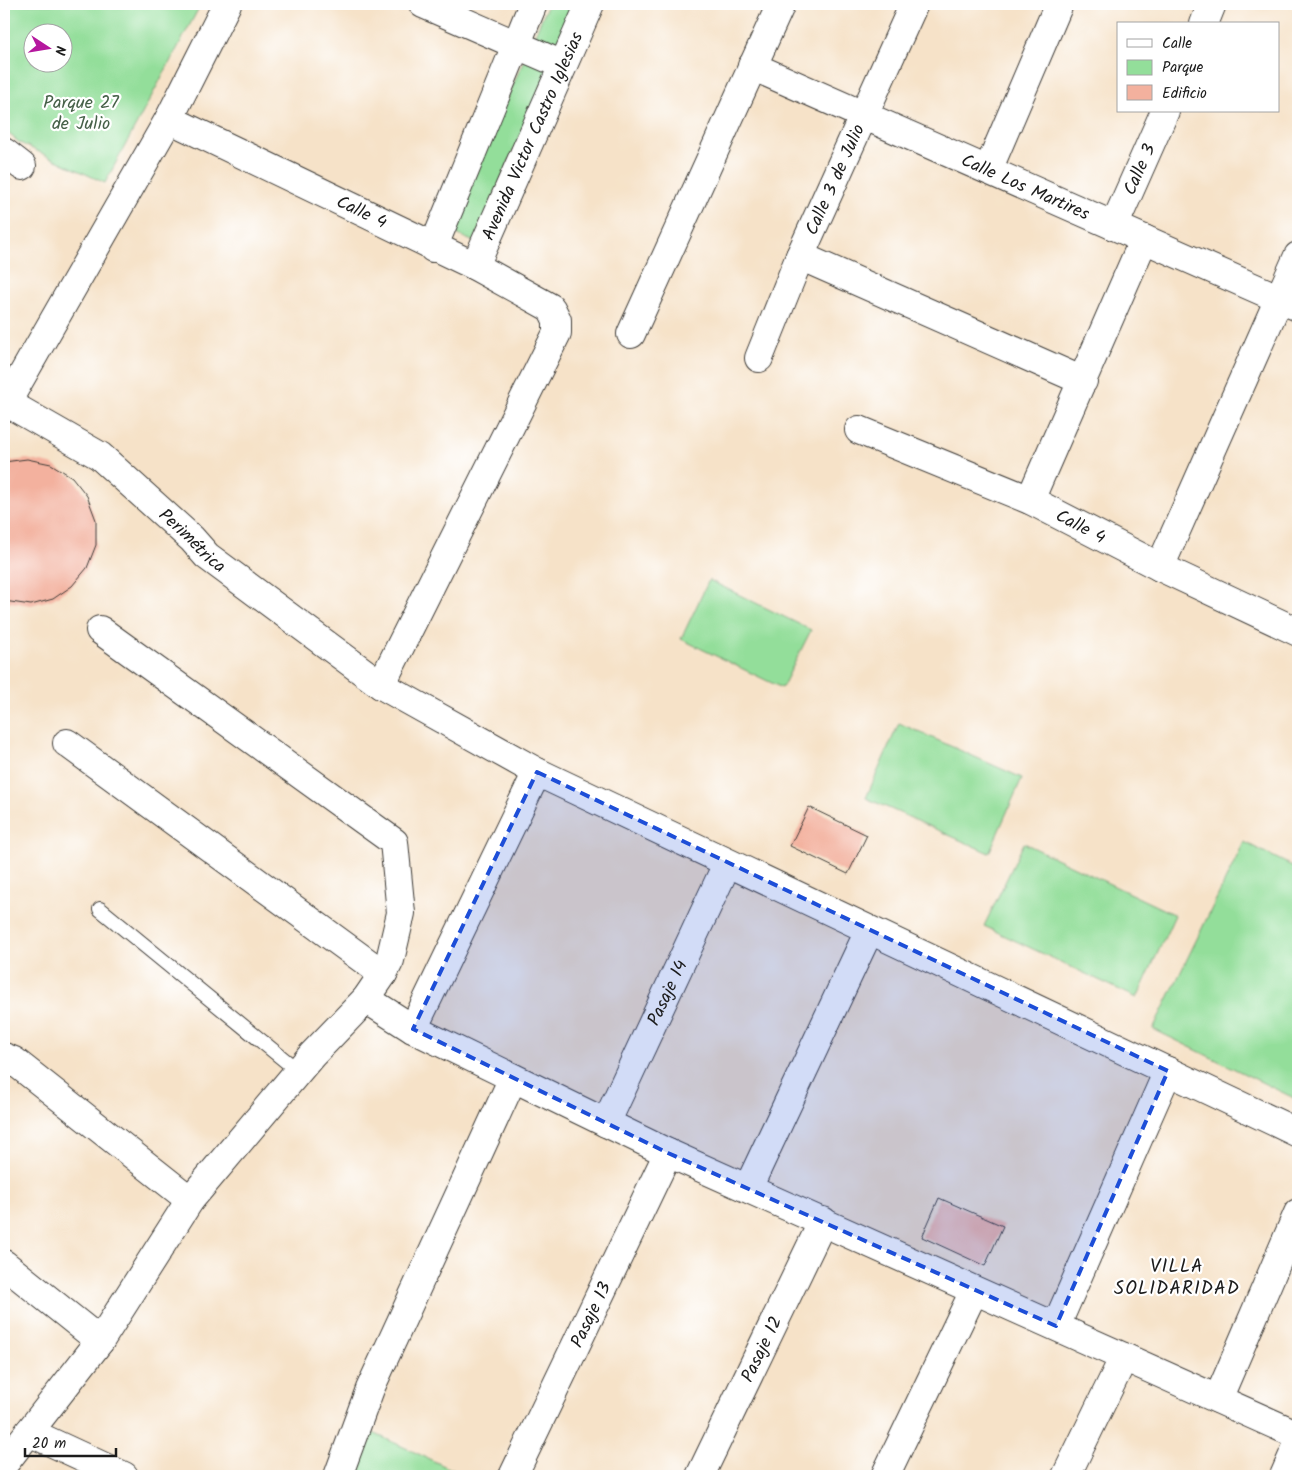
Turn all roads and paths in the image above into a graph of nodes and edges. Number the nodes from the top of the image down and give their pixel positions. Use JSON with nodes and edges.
{"nodes":[{"id":1,"x":227,"y":4,"type":"edge"},
{"id":2,"x":423,"y":4,"type":"edge"},
{"id":3,"x":533,"y":4,"type":"edge"},
{"id":4,"x":590,"y":4,"type":"edge"},
{"id":5,"x":781,"y":4,"type":"edge"},
{"id":6,"x":914,"y":4,"type":"edge"},
{"id":7,"x":1059,"y":4,"type":"edge"},
{"id":8,"x":1212,"y":4,"type":"edge"},
{"id":9,"x":1205,"y":22,"type":"edge"},
{"id":10,"x":516,"y":45,"type":"junction"},
{"id":11,"x":563,"y":65,"type":"junction"},
{"id":12,"x":752,"y":66,"type":"junction"},
{"id":13,"x":1165,"y":112,"type":"edge"},
{"id":14,"x":865,"y":116,"type":"junction"},
{"id":15,"x":169,"y":119,"type":"junction"},
{"id":16,"x":988,"y":170,"type":"junction"},
{"id":17,"x":1114,"y":226,"type":"junction"},
{"id":18,"x":1144,"y":239,"type":"junction"},
{"id":19,"x":434,"y":248,"type":"junction"},
{"id":20,"x":800,"y":256,"type":"junction"},
{"id":21,"x":1298,"y":256,"type":"edge"},
{"id":22,"x":475,"y":266,"type":"junction"},
{"id":23,"x":1289,"y":303,"type":"edge"},
{"id":24,"x":631,"y":334,"type":"dead end"},
{"id":25,"x":759,"y":358,"type":"dead end"},
{"id":26,"x":1083,"y":381,"type":"junction"},
{"id":27,"x":6,"y":401,"type":"edge"},
{"id":28,"x":859,"y":430,"type":"dead end"},
{"id":29,"x":1030,"y":500,"type":"junction"},
{"id":30,"x":1160,"y":567,"type":"junction"},
{"id":31,"x":100,"y":630,"type":"dead end"},
{"id":32,"x":1298,"y":632,"type":"edge"},
{"id":33,"x":381,"y":684,"type":"junction"},
{"id":34,"x":67,"y":742,"type":"dead end"},
{"id":35,"x":537,"y":772,"type":"junction"},
{"id":36,"x":727,"y":864,"type":"junction"},
{"id":37,"x":100,"y":909,"type":"dead end"},
{"id":38,"x":870,"y":931,"type":"junction"},
{"id":39,"x":383,"y":974,"type":"junction"},
{"id":40,"x":366,"y":1000,"type":"junction"},
{"id":41,"x":413,"y":1029,"type":"junction"},
{"id":42,"x":4,"y":1057,"type":"edge"},
{"id":43,"x":298,"y":1071,"type":"junction"},
{"id":44,"x":1168,"y":1071,"type":"junction"},
{"id":45,"x":513,"y":1078,"type":"junction"},
{"id":46,"x":606,"y":1123,"type":"junction"},
{"id":47,"x":1298,"y":1133,"type":"edge"},
{"id":48,"x":668,"y":1153,"type":"junction"},
{"id":49,"x":748,"y":1188,"type":"junction"},
{"id":50,"x":190,"y":1200,"type":"junction"},
{"id":51,"x":1298,"y":1213,"type":"edge"},
{"id":52,"x":823,"y":1221,"type":"junction"},
{"id":53,"x":4,"y":1264,"type":"edge"},
{"id":54,"x":974,"y":1291,"type":"junction"},
{"id":55,"x":1056,"y":1326,"type":"junction"},
{"id":56,"x":100,"y":1341,"type":"junction"},
{"id":57,"x":1124,"y":1357,"type":"junction"},
{"id":58,"x":1218,"y":1399,"type":"junction"},
{"id":59,"x":29,"y":1432,"type":"junction"},
{"id":60,"x":1298,"y":1435,"type":"edge"},
{"id":61,"x":1298,"y":1444,"type":"edge"},
{"id":62,"x":4,"y":1464,"type":"edge"},
{"id":63,"x":124,"y":1476,"type":"edge"},
{"id":64,"x":338,"y":1476,"type":"edge"},
{"id":65,"x":513,"y":1476,"type":"edge"},
{"id":66,"x":700,"y":1476,"type":"edge"},
{"id":67,"x":885,"y":1476,"type":"edge"},
{"id":68,"x":1066,"y":1476,"type":"edge"},
{"id":69,"x":1284,"y":1476,"type":"edge"}],
"edges":[{"from":1,"to":15,"type":"street"},
{"from":2,"to":10,"type":"street"},
{"from":3,"to":10,"type":"street"},
{"from":4,"to":11,"type":"street","name":"Avenida Victor Castro Iglesias"},
{"from":5,"to":12,"type":"street"},
{"from":6,"to":14,"type":"street","name":"Calle 3 de Julio"},
{"from":7,"to":16,"type":"street"},
{"from":8,"to":9,"type":"street"},
{"from":10,"to":11,"type":"street"},
{"from":10,"to":19,"type":"street"},
{"from":11,"to":22,"type":"street","name":"Avenida Victor Castro Iglesias"},
{"from":12,"to":14,"type":"street","name":"Calle Los Martires"},
{"from":12,"to":24,"type":"street"},
{"from":13,"to":17,"type":"street","name":"Calle 3"},
{"from":14,"to":16,"type":"street","name":"Calle Los Martires"},
{"from":14,"to":20,"type":"street","name":"Calle 3 de Julio"},
{"from":15,"to":19,"type":"street","name":"Calle 4"},
{"from":15,"to":27,"type":"street"},
{"from":16,"to":17,"type":"street","name":"Calle Los Martires"},
{"from":17,"to":18,"type":"street","name":"Calle Los Martires"},
{"from":18,"to":23,"type":"street","name":"Calle Los Martires"},
{"from":18,"to":26,"type":"street"},
{"from":19,"to":22,"type":"street","name":"Calle 4"},
{"from":20,"to":25,"type":"street","name":"Calle 3 de Julio"},
{"from":20,"to":26,"type":"street"},
{"from":21,"to":23,"type":"street"},
{"from":22,"to":33,"type":"street","name":"Calle 4"},
{"from":23,"to":30,"type":"street"},
{"from":26,"to":29,"type":"street"},
{"from":27,"to":33,"type":"street","name":"Perimétrica"},
{"from":28,"to":29,"type":"street","name":"Calle 4"},
{"from":29,"to":30,"type":"street","name":"Calle 4"},
{"from":30,"to":32,"type":"street","name":"Calle 4"},
{"from":31,"to":39,"type":"street"},
{"from":33,"to":35,"type":"street","name":"Perimétrica"},
{"from":34,"to":39,"type":"street"},
{"from":35,"to":36,"type":"street","name":"Perimétrica"},
{"from":35,"to":41,"type":"street"},
{"from":36,"to":38,"type":"street","name":"Perimétrica"},
{"from":36,"to":46,"type":"street","name":"Pasaje 14"},
{"from":37,"to":43,"type":"lane"},
{"from":38,"to":44,"type":"street","name":"Perimétrica"},
{"from":38,"to":49,"type":"street"},
{"from":39,"to":40,"type":"street"},
{"from":40,"to":41,"type":"street"},
{"from":40,"to":43,"type":"street"},
{"from":41,"to":45,"type":"street"},
{"from":42,"to":50,"type":"street"},
{"from":43,"to":50,"type":"street"},
{"from":44,"to":47,"type":"street","name":"Perimétrica"},
{"from":44,"to":55,"type":"street"},
{"from":45,"to":46,"type":"street"},
{"from":45,"to":64,"type":"street"},
{"from":46,"to":48,"type":"street"},
{"from":48,"to":49,"type":"street"},
{"from":48,"to":65,"type":"street","name":"Pasaje 13"},
{"from":49,"to":52,"type":"street"},
{"from":50,"to":56,"type":"street"},
{"from":51,"to":58,"type":"street"},
{"from":52,"to":54,"type":"street"},
{"from":52,"to":66,"type":"street","name":"Pasaje 12"},
{"from":53,"to":56,"type":"street"},
{"from":54,"to":55,"type":"street"},
{"from":54,"to":67,"type":"street"},
{"from":55,"to":57,"type":"street"},
{"from":56,"to":59,"type":"street"},
{"from":57,"to":58,"type":"street"},
{"from":57,"to":68,"type":"street"},
{"from":58,"to":60,"type":"street"},
{"from":59,"to":62,"type":"street"},
{"from":59,"to":63,"type":"street"},
{"from":61,"to":69,"type":"street"}]}
